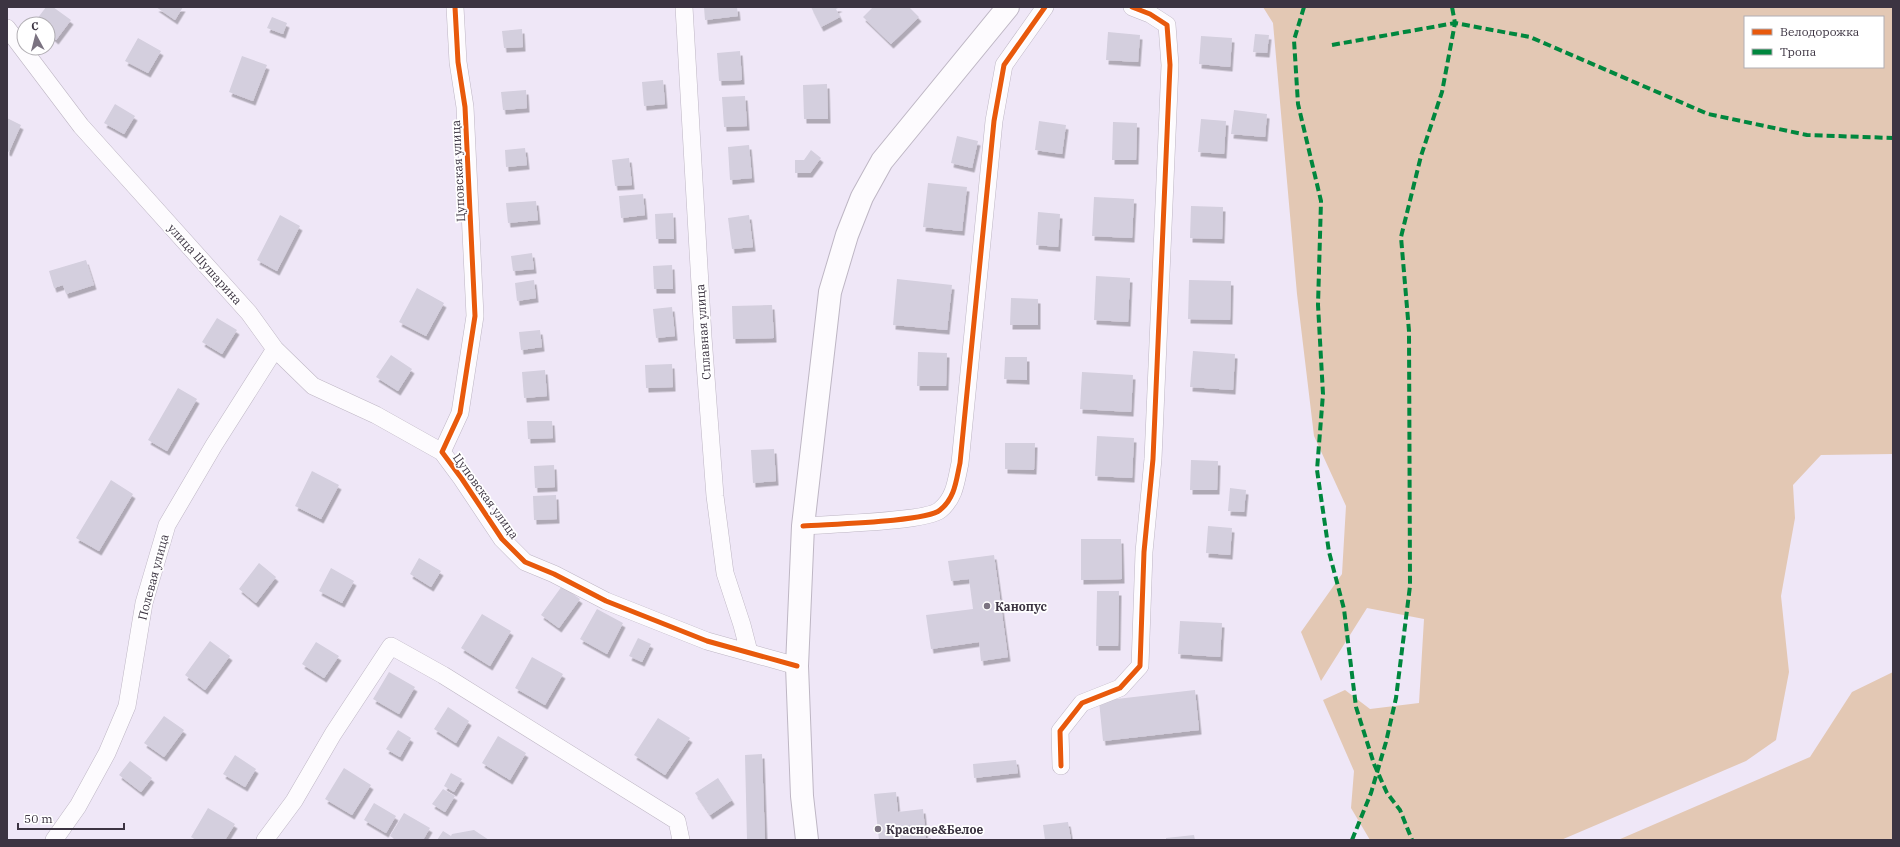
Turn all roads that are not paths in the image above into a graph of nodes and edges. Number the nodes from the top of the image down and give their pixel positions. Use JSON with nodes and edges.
{"nodes":[{"id":1,"x":455,"y":7,"type":"edge"},
{"id":2,"x":684,"y":7,"type":"edge"},
{"id":3,"x":1008,"y":7,"type":"edge"},
{"id":4,"x":1045,"y":7,"type":"edge"},
{"id":5,"x":1132,"y":7,"type":"edge"},
{"id":6,"x":7,"y":28,"type":"edge"},
{"id":7,"x":275,"y":349,"type":"junction"},
{"id":8,"x":442,"y":452,"type":"junction"},
{"id":9,"x":803,"y":526,"type":"junction"},
{"id":10,"x":749,"y":652,"type":"junction"},
{"id":11,"x":797,"y":666,"type":"junction"},
{"id":12,"x":1061,"y":766,"type":"dead end"},
{"id":13,"x":54,"y":840,"type":"edge"},
{"id":14,"x":265,"y":840,"type":"edge"},
{"id":15,"x":681,"y":840,"type":"edge"},
{"id":16,"x":807,"y":840,"type":"edge"}],
"edges":[{"from":1,"to":8,"type":"street","name":"Цуповская улица"},
{"from":2,"to":10,"type":"street","name":"Сплавная улица"},
{"from":3,"to":9,"type":"main road"},
{"from":4,"to":9,"type":"street"},
{"from":5,"to":12,"type":"street"},
{"from":6,"to":7,"type":"street","name":"улица Шушарина"},
{"from":7,"to":8,"type":"street","name":"улица Шушарина"},
{"from":7,"to":13,"type":"street","name":"Полевая улица"},
{"from":8,"to":10,"type":"street","name":"Цуповская улица"},
{"from":9,"to":11,"type":"main road"},
{"from":10,"to":11,"type":"street","name":"Цуповская улица"},
{"from":11,"to":16,"type":"main road"},
{"from":14,"to":15,"type":"street"}]}
